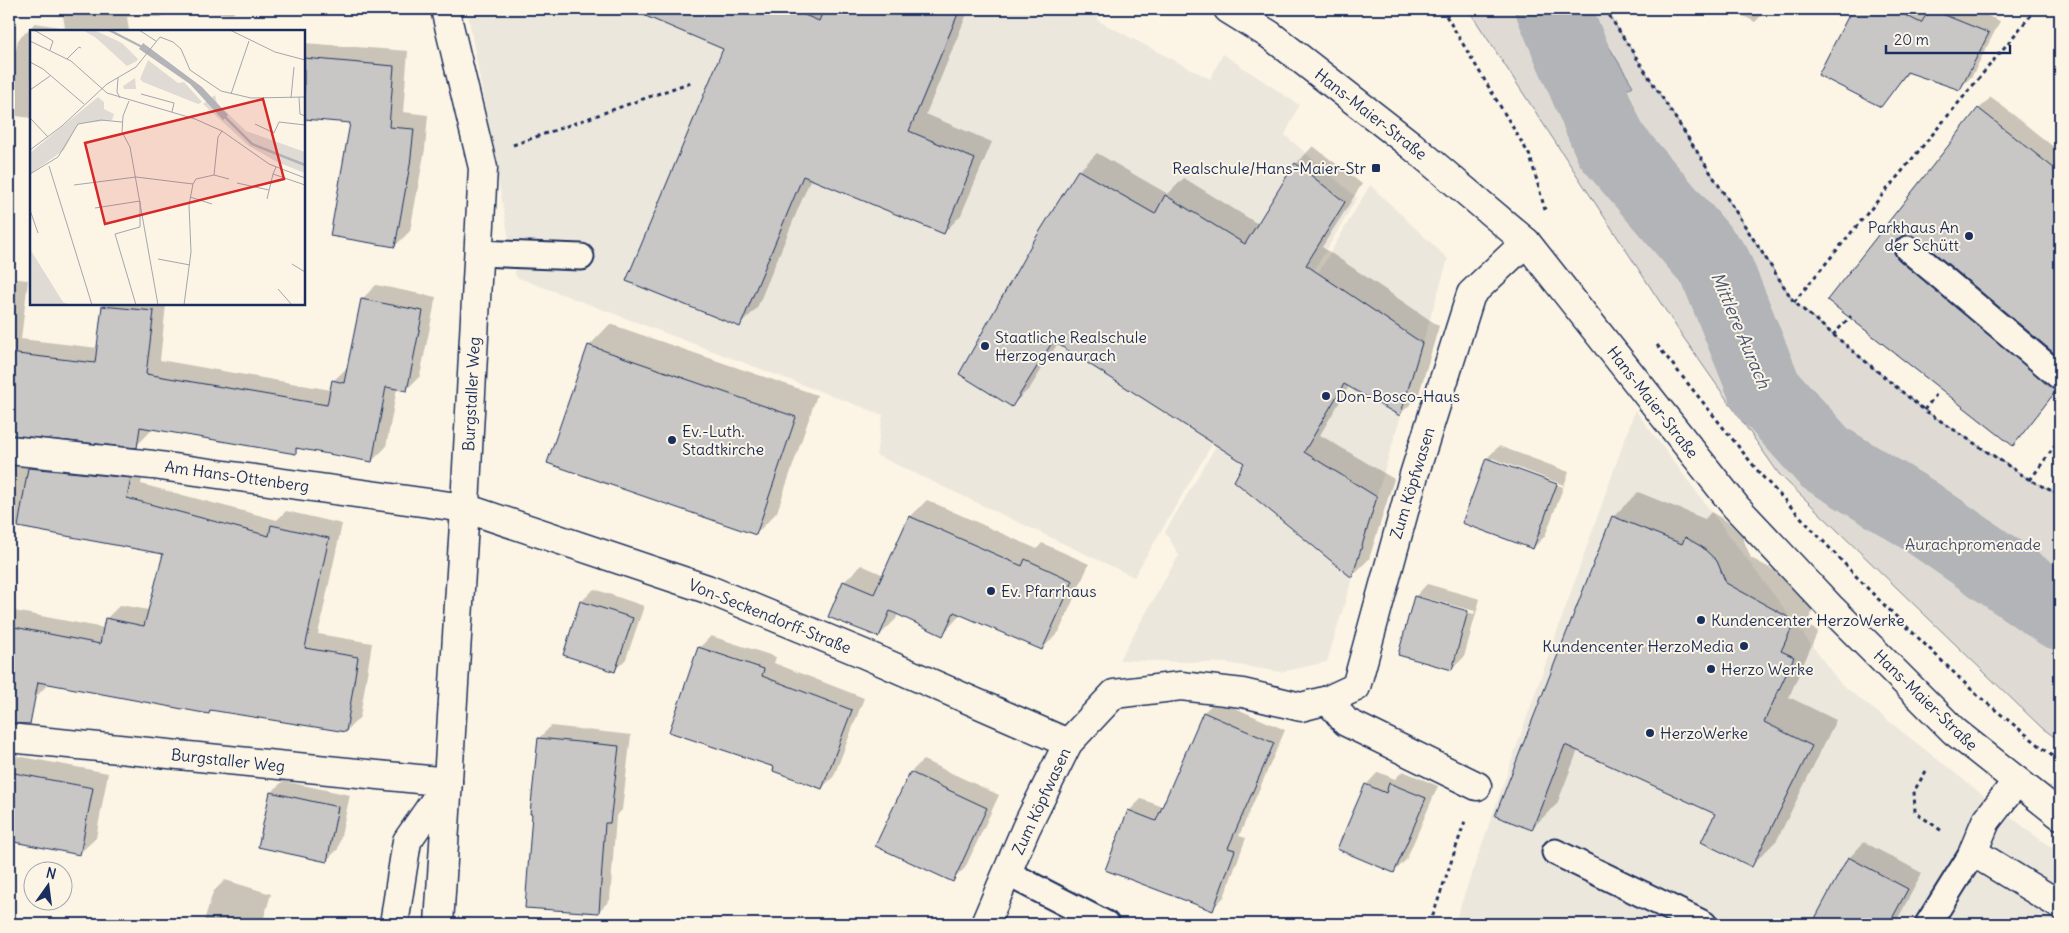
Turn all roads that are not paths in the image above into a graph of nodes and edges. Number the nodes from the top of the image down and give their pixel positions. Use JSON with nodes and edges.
{"nodes":[{"id":1,"x":445,"y":9,"type":"edge"},
{"id":2,"x":1228,"y":9,"type":"edge"},
{"id":3,"x":1526,"y":242,"type":"junction"},
{"id":4,"x":1908,"y":249,"type":"dead end"},
{"id":5,"x":478,"y":253,"type":"junction"},
{"id":6,"x":581,"y":257,"type":"dead end"},
{"id":7,"x":2060,"y":377,"type":"edge"},
{"id":8,"x":9,"y":450,"type":"edge"},
{"id":9,"x":465,"y":508,"type":"junction"},
{"id":10,"x":1328,"y":700,"type":"junction"},
{"id":11,"x":9,"y":738,"type":"edge"},
{"id":12,"x":1068,"y":743,"type":"junction"},
{"id":13,"x":2016,"y":781,"type":"junction"},
{"id":14,"x":448,"y":782,"type":"junction"},
{"id":15,"x":1477,"y":786,"type":"road end"},
{"id":16,"x":2060,"y":815,"type":"edge"},
{"id":17,"x":1555,"y":852,"type":"dead end"},
{"id":18,"x":1973,"y":852,"type":"junction"},
{"id":19,"x":1007,"y":873,"type":"junction"},
{"id":20,"x":2060,"y":905,"type":"edge"},
{"id":21,"x":394,"y":924,"type":"edge"},
{"id":22,"x":438,"y":924,"type":"edge"},
{"id":23,"x":985,"y":924,"type":"edge"},
{"id":24,"x":1106,"y":924,"type":"edge"},
{"id":25,"x":1704,"y":924,"type":"edge"},
{"id":26,"x":1928,"y":924,"type":"edge"}],
"edges":[{"from":1,"to":5,"type":"street","name":"Burgstaller Weg"},
{"from":2,"to":3,"type":"street","name":"Hans-Maier-Straße"},
{"from":3,"to":10,"type":"street","name":"Zum Köpfwasen"},
{"from":3,"to":13,"type":"street","name":"Hans-Maier-Straße"},
{"from":4,"to":7,"type":"lane"},
{"from":5,"to":6,"type":"lane"},
{"from":5,"to":9,"type":"street","name":"Burgstaller Weg"},
{"from":8,"to":9,"type":"street","name":"Am Hans-Ottenberg"},
{"from":9,"to":12,"type":"street","name":"Von-Seckendorff-Straße"},
{"from":9,"to":14,"type":"street","name":"Burgstaller Weg"},
{"from":10,"to":12,"type":"street","name":"Zum Köpfwasen"},
{"from":10,"to":15,"type":"street"},
{"from":11,"to":14,"type":"street","name":"Burgstaller Weg"},
{"from":12,"to":19,"type":"street","name":"Zum Köpfwasen"},
{"from":13,"to":16,"type":"street","name":"Hans-Maier-Straße"},
{"from":13,"to":18,"type":"street"},
{"from":14,"to":21,"type":"street"},
{"from":14,"to":22,"type":"street","name":"Burgstaller Weg"},
{"from":17,"to":25,"type":"lane"},
{"from":18,"to":20,"type":"street"},
{"from":18,"to":26,"type":"lane"},
{"from":19,"to":23,"type":"street","name":"Zum Köpfwasen"},
{"from":19,"to":24,"type":"lane","name":"Zum Köpfwasen"}]}
